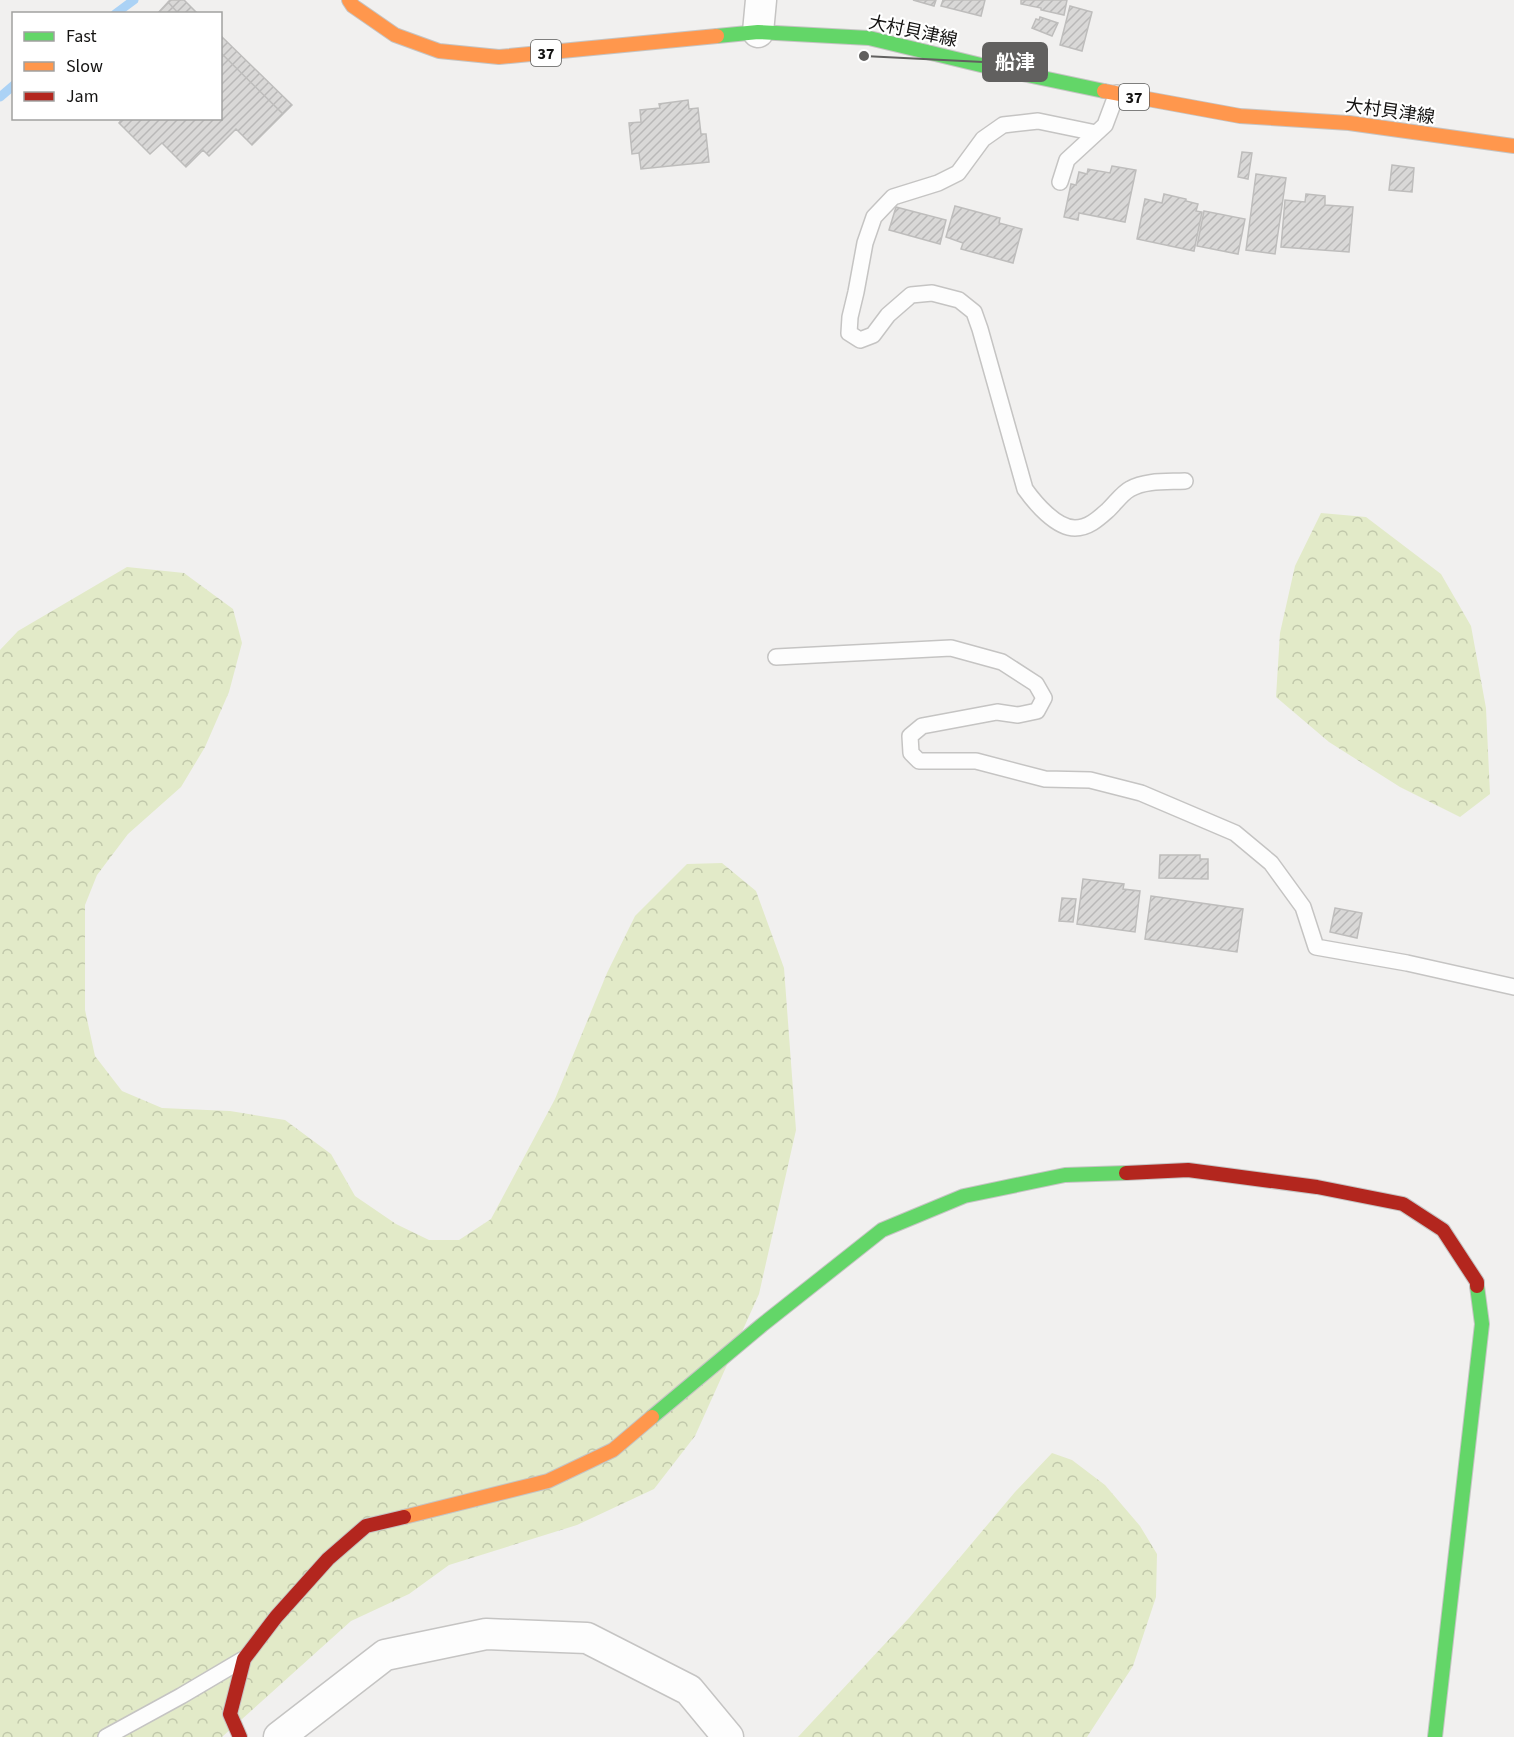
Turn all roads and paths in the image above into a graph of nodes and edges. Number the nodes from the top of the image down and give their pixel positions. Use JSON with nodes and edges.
{"nodes":[{"id":1,"x":349,"y":0,"type":"edge"},
{"id":2,"x":761,"y":0,"type":"edge"},
{"id":3,"x":758,"y":32,"type":"junction"},
{"id":4,"x":1117,"y":93,"type":"junction"},
{"id":5,"x":1096,"y":133,"type":"junction"},
{"id":6,"x":1514,"y":146,"type":"edge"},
{"id":7,"x":1060,"y":182,"type":"dead end"},
{"id":8,"x":1185,"y":481,"type":"dead end"},
{"id":9,"x":776,"y":657,"type":"dead end"},
{"id":10,"x":1514,"y":987,"type":"edge"},
{"id":11,"x":244,"y":1659,"type":"junction"},
{"id":12,"x":106,"y":1737,"type":"edge"},
{"id":13,"x":240,"y":1737,"type":"edge"},
{"id":14,"x":279,"y":1737,"type":"edge"},
{"id":15,"x":728,"y":1737,"type":"edge"},
{"id":16,"x":1435,"y":1737,"type":"edge"}],
"edges":[{"from":1,"to":3,"type":"street","name":"大村貝津線","number":"37"},
{"from":2,"to":3,"type":"street"},
{"from":3,"to":4,"type":"street","name":"大村貝津線","number":"37"},
{"from":4,"to":5,"type":"lane"},
{"from":4,"to":6,"type":"street","name":"大村貝津線","number":"37"},
{"from":5,"to":7,"type":"lane"},
{"from":5,"to":8,"type":"lane"},
{"from":9,"to":10,"type":"lane"},
{"from":11,"to":12,"type":"lane"},
{"from":11,"to":13,"type":"street"},
{"from":11,"to":16,"type":"street"},
{"from":14,"to":15,"type":"street"}]}
